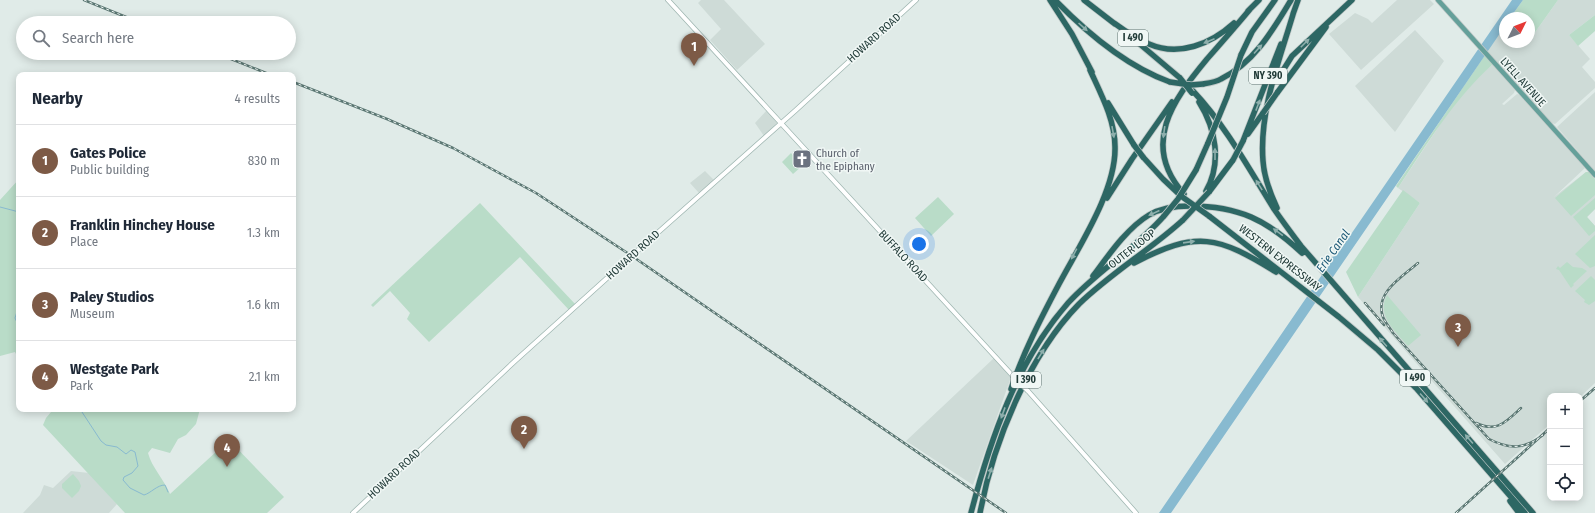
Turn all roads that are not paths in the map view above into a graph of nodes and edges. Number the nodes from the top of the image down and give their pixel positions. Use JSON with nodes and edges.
{"nodes":[{"id":1,"x":668,"y":0,"type":"edge"},
{"id":2,"x":916,"y":0,"type":"edge"},
{"id":3,"x":1050,"y":0,"type":"edge"},
{"id":4,"x":1055,"y":0,"type":"edge"},
{"id":5,"x":1084,"y":0,"type":"edge"},
{"id":6,"x":1259,"y":0,"type":"edge"},
{"id":7,"x":1275,"y":0,"type":"edge"},
{"id":8,"x":1291,"y":0,"type":"edge"},
{"id":9,"x":1298,"y":0,"type":"edge"},
{"id":10,"x":1352,"y":0,"type":"edge"},
{"id":11,"x":1438,"y":0,"type":"edge"},
{"id":12,"x":1251,"y":8,"type":"junction"},
{"id":13,"x":1342,"y":9,"type":"junction"},
{"id":14,"x":1294,"y":11,"type":"junction"},
{"id":15,"x":1114,"y":23,"type":"junction"},
{"id":16,"x":1090,"y":70,"type":"junction"},
{"id":17,"x":1193,"y":92,"type":"junction"},
{"id":18,"x":1178,"y":96,"type":"junction"},
{"id":19,"x":1269,"y":99,"type":"junction"},
{"id":20,"x":781,"y":123,"type":"junction"},
{"id":21,"x":1244,"y":141,"type":"junction"},
{"id":22,"x":1595,"y":175,"type":"edge"},
{"id":23,"x":1208,"y":191,"type":"junction"},
{"id":24,"x":1183,"y":195,"type":"junction"},
{"id":25,"x":1093,"y":220,"type":"junction"},
{"id":26,"x":1296,"y":240,"type":"junction"},
{"id":27,"x":1317,"y":267,"type":"junction"},
{"id":28,"x":1115,"y":275,"type":"junction"},
{"id":29,"x":1083,"y":288,"type":"junction"},
{"id":30,"x":1302,"y":288,"type":"junction"},
{"id":31,"x":1008,"y":399,"type":"junction"},
{"id":32,"x":1495,"y":469,"type":"junction"},
{"id":33,"x":1488,"y":470,"type":"junction"},
{"id":34,"x":353,"y":513,"type":"edge"},
{"id":35,"x":971,"y":513,"type":"edge"},
{"id":36,"x":980,"y":513,"type":"edge"},
{"id":37,"x":1136,"y":513,"type":"edge"},
{"id":38,"x":1519,"y":513,"type":"edge"},
{"id":39,"x":1525,"y":513,"type":"edge"},
{"id":40,"x":1533,"y":513,"type":"edge"},
{"id":41,"x":1537,"y":513,"type":"edge"}],
"edges":[{"from":1,"to":20,"type":"main road","name":"BUFFALO ROAD"},
{"from":2,"to":20,"type":"main road","name":"HOWARD ROAD"},
{"from":3,"to":16,"type":"highway","name":"WESTERN EXPRESSWAY","number":"I 490"},
{"from":4,"to":8,"type":"highway","one_way":true,"bridge":true},
{"from":5,"to":15,"type":"highway","name":"WESTERN EXPRESSWAY","number":"I 490"},
{"from":6,"to":12,"type":"highway"},
{"from":7,"to":29,"type":"highway","name":"OUTER LOOP","number":"NY 390","bridge":true},
{"from":9,"to":14,"type":"highway","number":"NY 390"},
{"from":10,"to":13,"type":"highway"},
{"from":11,"to":22,"type":"main road","name":"LYELL AVENUE"},
{"from":12,"to":15,"type":"highway","one_way":true},
{"from":12,"to":18,"type":"highway"},
{"from":19,"to":13,"type":"highway","one_way":true},
{"from":13,"to":21,"type":"highway","bridge":true},
{"from":14,"to":19,"type":"highway"},
{"from":21,"to":14,"type":"highway","number":"NY 390","one_way":true},
{"from":15,"to":17,"type":"highway","name":"WESTERN EXPRESSWAY","number":"I 490","bridge":true},
{"from":16,"to":24,"type":"highway","name":"WESTERN EXPRESSWAY","number":"I 490","bridge":true},
{"from":16,"to":25,"type":"highway","one_way":true},
{"from":23,"to":17,"type":"highway","one_way":true},
{"from":26,"to":17,"type":"highway","name":"WESTERN EXPRESSWAY","number":"I 490","one_way":true},
{"from":18,"to":24,"type":"highway","one_way":true},
{"from":18,"to":25,"type":"highway"},
{"from":19,"to":26,"type":"highway"},
{"from":20,"to":34,"type":"main road","name":"HOWARD ROAD","bridge":true},
{"from":20,"to":37,"type":"main road","name":"BUFFALO ROAD","bridge":true},
{"from":21,"to":23,"type":"highway","number":"NY 390","bridge":true},
{"from":23,"to":28,"type":"highway","name":"OUTER LOOP","number":"I 390","bridge":true},
{"from":24,"to":30,"type":"highway","name":"WESTERN EXPRESSWAY","number":"I 490","bridge":true},
{"from":25,"to":31,"type":"highway","one_way":true},
{"from":26,"to":27,"type":"highway","name":"WESTERN EXPRESSWAY","number":"I 490"},
{"from":27,"to":29,"type":"highway","one_way":true},
{"from":32,"to":27,"type":"highway","name":"WESTERN EXPRESSWAY","number":"I 490","one_way":true},
{"from":28,"to":30,"type":"highway","one_way":true},
{"from":36,"to":28,"type":"highway","name":"OUTER LOOP","number":"I 390","one_way":true},
{"from":29,"to":31,"type":"highway","name":"OUTER LOOP","number":"I 390"},
{"from":30,"to":33,"type":"highway","name":"WESTERN EXPRESSWAY","number":"I 490","one_way":true},
{"from":31,"to":35,"type":"highway","name":"OUTER LOOP","number":"I 390","one_way":true},
{"from":32,"to":40,"type":"highway","name":"WESTERN EXPRESSWAY","number":"I 490"},
{"from":32,"to":41,"type":"highway"},
{"from":33,"to":38,"type":"highway"},
{"from":33,"to":39,"type":"highway","name":"WESTERN EXPRESSWAY","number":"I 490"}]}
